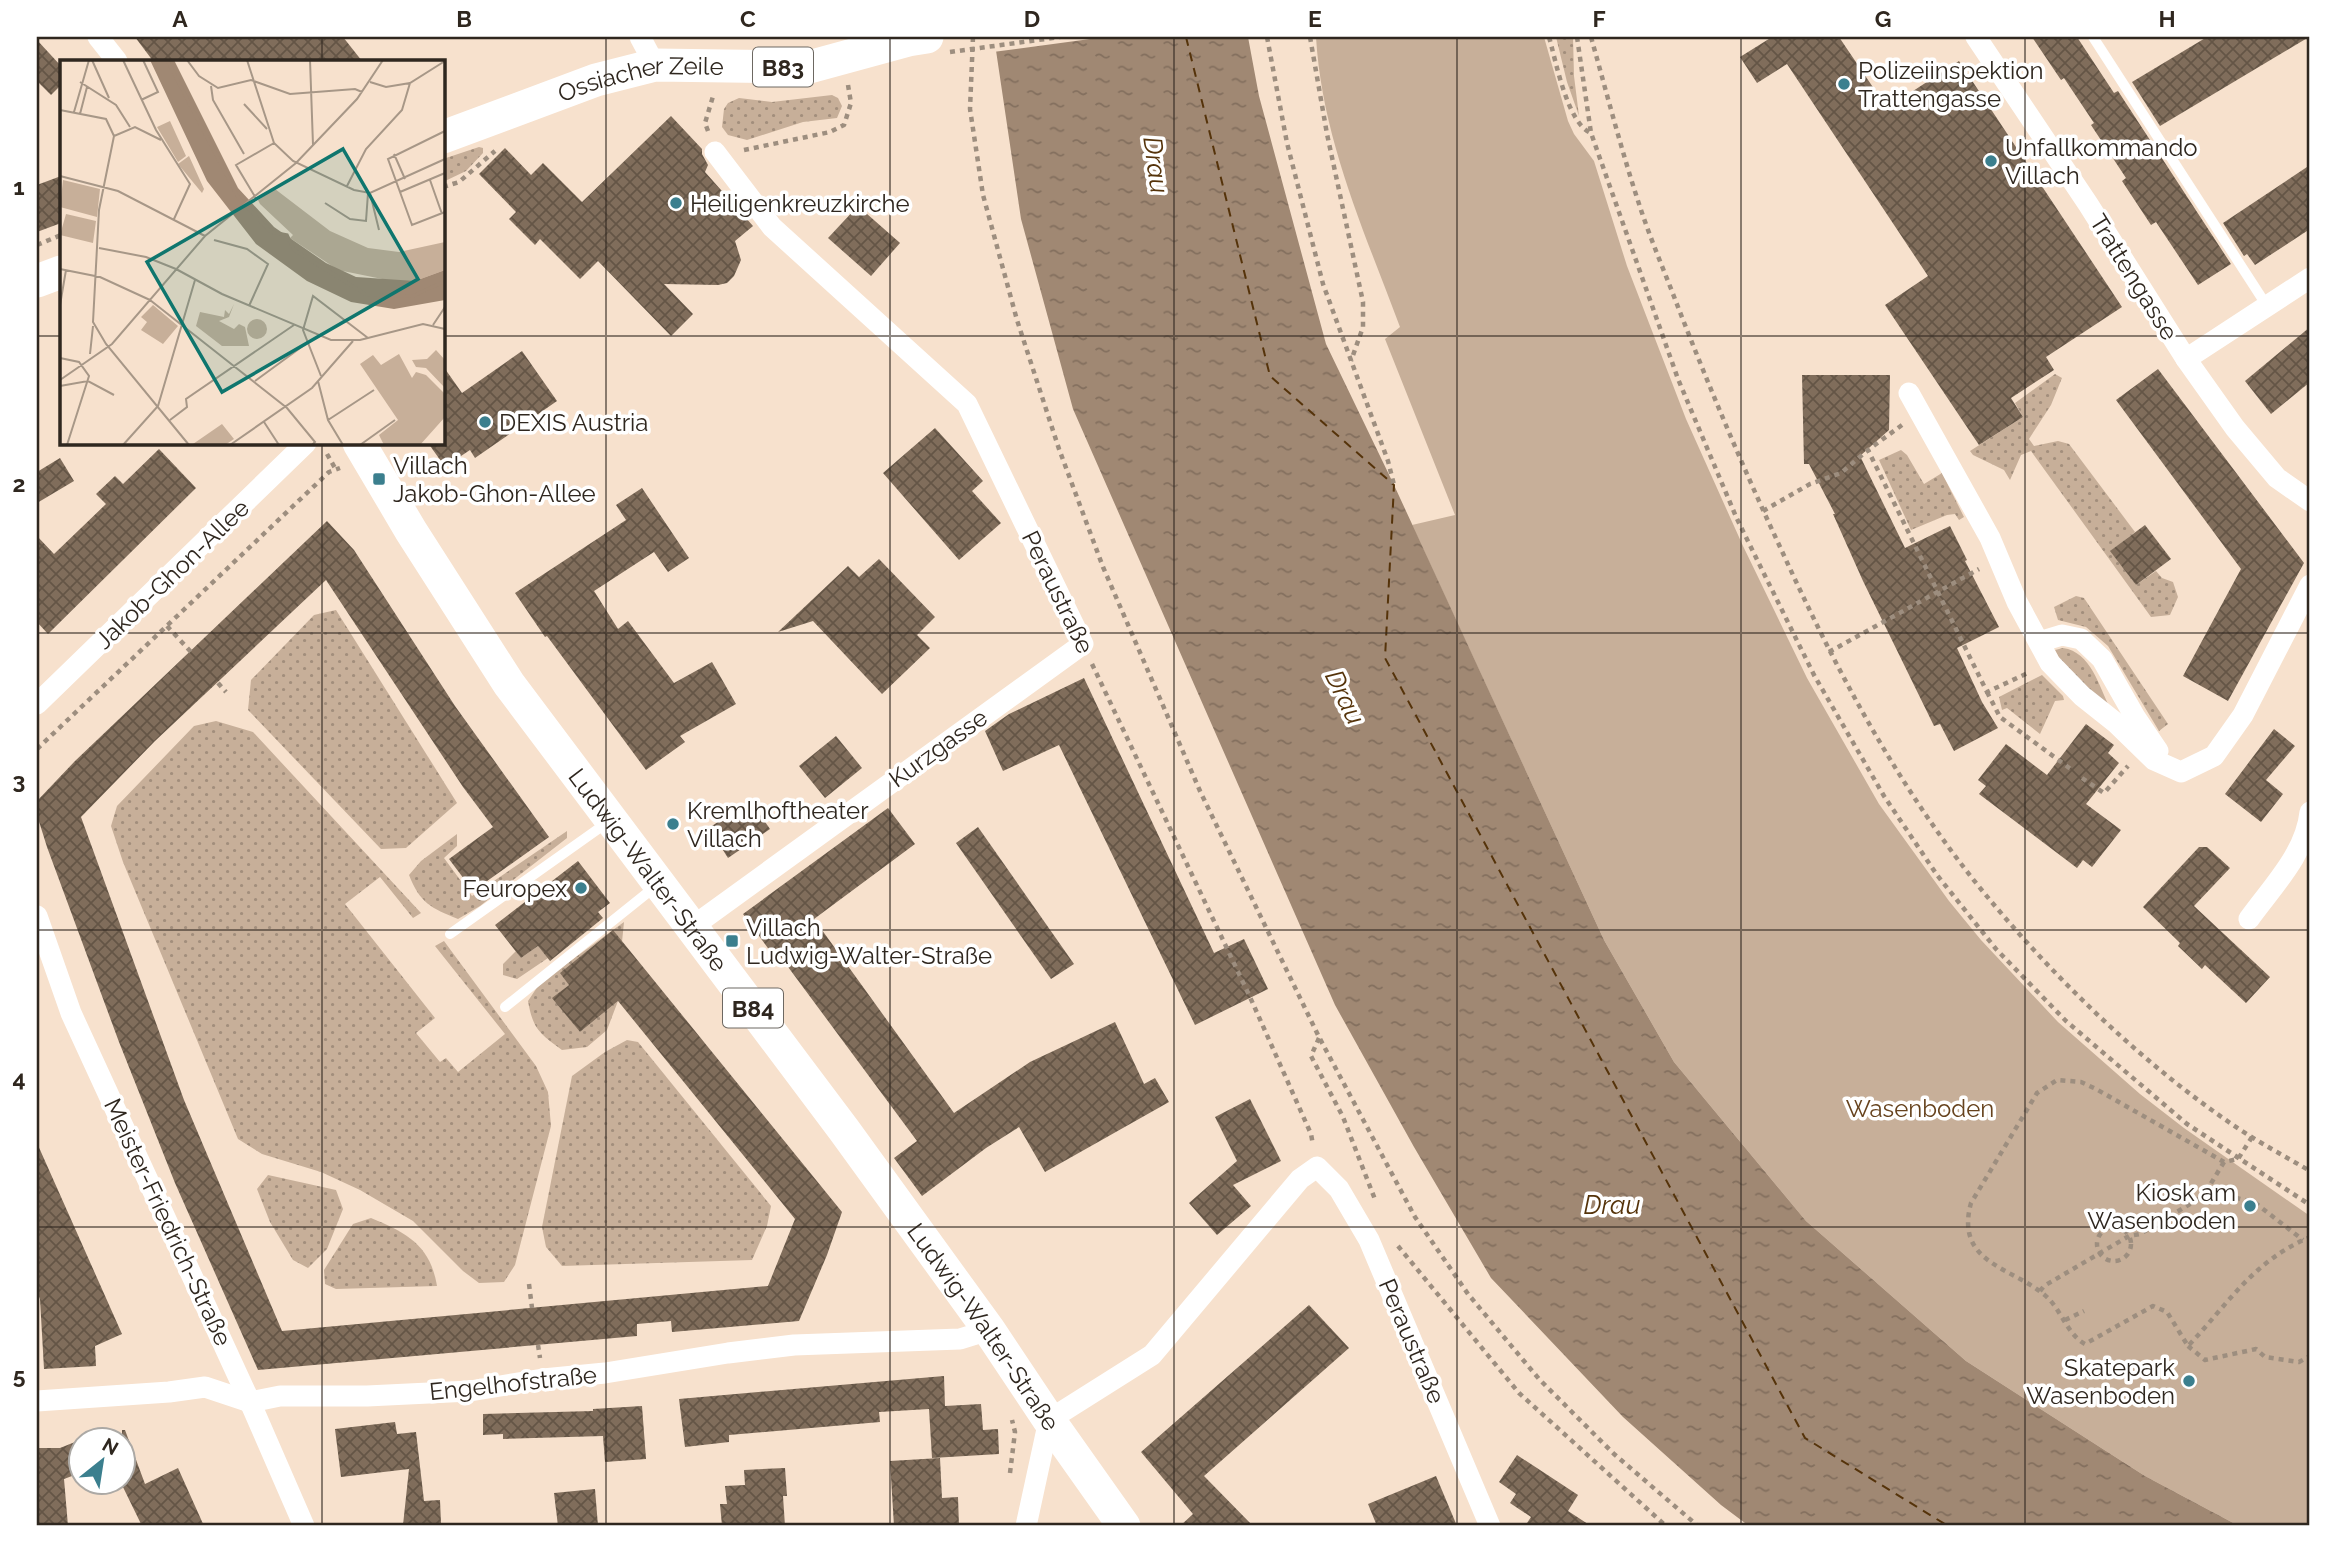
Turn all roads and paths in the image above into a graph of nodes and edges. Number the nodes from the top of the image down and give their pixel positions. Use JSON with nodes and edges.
{"nodes":[{"id":1,"x":98,"y":37,"type":"edge"},
{"id":2,"x":973,"y":37,"type":"edge"},
{"id":3,"x":1060,"y":37,"type":"edge"},
{"id":4,"x":1267,"y":37,"type":"edge"},
{"id":5,"x":1310,"y":37,"type":"edge"},
{"id":6,"x":1549,"y":37,"type":"edge"},
{"id":7,"x":1577,"y":37,"type":"edge"},
{"id":8,"x":1591,"y":37,"type":"edge"},
{"id":9,"x":1976,"y":37,"type":"edge"},
{"id":10,"x":2093,"y":37,"type":"edge"},
{"id":11,"x":924,"y":43,"type":"edge"},
{"id":12,"x":647,"y":51,"type":"edge"},
{"id":13,"x":116,"y":60,"type":"edge"},
{"id":14,"x":848,"y":80,"type":"dead end"},
{"id":15,"x":701,"y":92,"type":"dead end"},
{"id":16,"x":1591,"y":133,"type":"junction"},
{"id":17,"x":444,"y":137,"type":"edge"},
{"id":18,"x":502,"y":145,"type":"dead end"},
{"id":19,"x":715,"y":152,"type":"junction"},
{"id":20,"x":444,"y":187,"type":"edge"},
{"id":21,"x":60,"y":235,"type":"edge"},
{"id":22,"x":37,"y":244,"type":"edge"},
{"id":23,"x":60,"y":272,"type":"edge"},
{"id":24,"x":2310,"y":278,"type":"edge"},
{"id":25,"x":37,"y":281,"type":"edge"},
{"id":26,"x":2267,"y":306,"type":"junction"},
{"id":27,"x":2186,"y":359,"type":"junction"},
{"id":28,"x":1350,"y":363,"type":"junction"},
{"id":29,"x":1914,"y":402,"type":"joint"},
{"id":30,"x":305,"y":444,"type":"edge"},
{"id":31,"x":360,"y":444,"type":"edge"},
{"id":32,"x":1868,"y":450,"type":"junction"},
{"id":33,"x":335,"y":468,"type":"dead end"},
{"id":34,"x":1394,"y":485,"type":"dead end"},
{"id":35,"x":2310,"y":502,"type":"edge"},
{"id":36,"x":1763,"y":510,"type":"junction"},
{"id":37,"x":1998,"y":559,"type":"junction"},
{"id":38,"x":2310,"y":585,"type":"edge"},
{"id":39,"x":1938,"y":591,"type":"junction"},
{"id":40,"x":167,"y":626,"type":"junction"},
{"id":41,"x":2039,"y":642,"type":"junction"},
{"id":42,"x":1083,"y":644,"type":"junction"},
{"id":43,"x":191,"y":652,"type":"dead end"},
{"id":44,"x":1829,"y":652,"type":"junction"},
{"id":45,"x":2050,"y":663,"type":"junction"},
{"id":46,"x":218,"y":683,"type":"dead end"},
{"id":47,"x":226,"y":692,"type":"dead end"},
{"id":48,"x":1987,"y":692,"type":"junction"},
{"id":49,"x":37,"y":704,"type":"edge"},
{"id":50,"x":37,"y":749,"type":"edge"},
{"id":51,"x":2143,"y":749,"type":"junction"},
{"id":52,"x":2169,"y":767,"type":"junction"},
{"id":53,"x":2072,"y":770,"type":"dead end"},
{"id":54,"x":2082,"y":778,"type":"dead end"},
{"id":55,"x":2310,"y":813,"type":"edge"},
{"id":56,"x":610,"y":820,"type":"junction"},
{"id":57,"x":660,"y":884,"type":"junction"},
{"id":58,"x":37,"y":916,"type":"edge"},
{"id":59,"x":2249,"y":919,"type":"dead end"},
{"id":60,"x":692,"y":927,"type":"junction"},
{"id":61,"x":450,"y":934,"type":"dead end"},
{"id":62,"x":505,"y":1007,"type":"dead end"},
{"id":63,"x":1319,"y":1037,"type":"junction"},
{"id":64,"x":2252,"y":1137,"type":"junction"},
{"id":65,"x":2238,"y":1160,"type":"junction"},
{"id":66,"x":2224,"y":1162,"type":"junction"},
{"id":67,"x":1317,"y":1167,"type":"junction"},
{"id":68,"x":2310,"y":1171,"type":"edge"},
{"id":69,"x":2210,"y":1192,"type":"junction"},
{"id":70,"x":2310,"y":1205,"type":"edge"},
{"id":71,"x":1379,"y":1208,"type":"dead end"},
{"id":72,"x":2129,"y":1236,"type":"junction"},
{"id":73,"x":1379,"y":1237,"type":"junction"},
{"id":74,"x":2310,"y":1237,"type":"edge"},
{"id":75,"x":2303,"y":1240,"type":"junction"},
{"id":76,"x":2099,"y":1253,"type":"junction"},
{"id":77,"x":529,"y":1284,"type":"dead end"},
{"id":78,"x":2040,"y":1291,"type":"junction"},
{"id":79,"x":533,"y":1308,"type":"dead end"},
{"id":80,"x":2084,"y":1311,"type":"dead end"},
{"id":81,"x":2065,"y":1320,"type":"junction"},
{"id":82,"x":989,"y":1330,"type":"junction"},
{"id":83,"x":2188,"y":1346,"type":"junction"},
{"id":84,"x":2310,"y":1356,"type":"edge"},
{"id":85,"x":37,"y":1401,"type":"edge"},
{"id":86,"x":250,"y":1402,"type":"junction"},
{"id":87,"x":1049,"y":1420,"type":"junction"},
{"id":88,"x":304,"y":1526,"type":"edge"},
{"id":89,"x":1026,"y":1526,"type":"edge"},
{"id":90,"x":1124,"y":1526,"type":"edge"},
{"id":91,"x":1490,"y":1526,"type":"edge"},
{"id":92,"x":1666,"y":1526,"type":"edge"},
{"id":93,"x":1698,"y":1526,"type":"edge"}],
"edges":[{"from":1,"to":13,"type":"street"},
{"from":2,"to":63,"type":"path"},
{"from":3,"to":11,"type":"path"},
{"from":4,"to":28,"type":"path"},
{"from":5,"to":28,"type":"path"},
{"from":6,"to":16,"type":"path"},
{"from":7,"to":16,"type":"path"},
{"from":8,"to":36,"type":"path"},
{"from":9,"to":27,"type":"street","name":"Trattengasse"},
{"from":10,"to":26,"type":"lane"},
{"from":11,"to":12,"type":"main road","name":"Ossiacher Zeile","number":"B83"},
{"from":12,"to":17,"type":"main road","name":"Ossiacher Zeile","number":"B83"},
{"from":14,"to":19,"type":"path"},
{"from":15,"to":19,"type":"path"},
{"from":16,"to":65,"type":"path"},
{"from":18,"to":20,"type":"path"},
{"from":19,"to":42,"type":"street","name":"Peraustraße"},
{"from":21,"to":22,"type":"path"},
{"from":23,"to":25,"type":"main road"},
{"from":24,"to":26,"type":"street"},
{"from":26,"to":27,"type":"street"},
{"from":27,"to":35,"type":"street","name":"Trattengasse"},
{"from":28,"to":34,"type":"path"},
{"from":29,"to":32,"type":"path"},
{"from":29,"to":37,"type":"street"},
{"from":30,"to":49,"type":"street","name":"Jakob-Ghon-Allee"},
{"from":31,"to":56,"type":"main road","name":"Ludwig-Walter-Straße","number":"B84"},
{"from":32,"to":36,"type":"path"},
{"from":32,"to":39,"type":"path"},
{"from":33,"to":40,"type":"path"},
{"from":36,"to":44,"type":"path"},
{"from":37,"to":39,"type":"path"},
{"from":37,"to":41,"type":"street"},
{"from":38,"to":52,"type":"street"},
{"from":39,"to":44,"type":"path"},
{"from":39,"to":48,"type":"path"},
{"from":40,"to":43,"type":"path"},
{"from":40,"to":50,"type":"path"},
{"from":41,"to":45,"type":"street"},
{"from":41,"to":52,"type":"street"},
{"from":42,"to":60,"type":"street","name":"Kurzgasse"},
{"from":42,"to":67,"type":"path","name":"Peraustraße"},
{"from":44,"to":64,"type":"path"},
{"from":45,"to":48,"type":"path"},
{"from":45,"to":51,"type":"street"},
{"from":46,"to":47,"type":"path"},
{"from":48,"to":53,"type":"path"},
{"from":51,"to":52,"type":"street"},
{"from":51,"to":54,"type":"path"},
{"from":55,"to":59,"type":"street"},
{"from":56,"to":57,"type":"main road","name":"Ludwig-Walter-Straße","number":"B84"},
{"from":56,"to":61,"type":"lane"},
{"from":57,"to":60,"type":"main road","name":"Ludwig-Walter-Straße","number":"B84"},
{"from":57,"to":62,"type":"lane"},
{"from":58,"to":86,"type":"street","name":"Meister-Friedrich-Straße"},
{"from":60,"to":82,"type":"main road","name":"Ludwig-Walter-Straße","number":"B84"},
{"from":63,"to":71,"type":"path"},
{"from":63,"to":93,"type":"path"},
{"from":64,"to":65,"type":"path"},
{"from":64,"to":68,"type":"path"},
{"from":65,"to":66,"type":"path"},
{"from":65,"to":70,"type":"path"},
{"from":66,"to":69,"type":"path"},
{"from":66,"to":78,"type":"path"},
{"from":67,"to":73,"type":"street","name":"Peraustraße"},
{"from":67,"to":87,"type":"street"},
{"from":69,"to":72,"type":"path"},
{"from":69,"to":75,"type":"path"},
{"from":72,"to":76,"type":"path"},
{"from":72,"to":76,"type":"path"},
{"from":72,"to":76,"type":"path"},
{"from":73,"to":91,"type":"street","name":"Peraustraße"},
{"from":73,"to":92,"type":"path"},
{"from":74,"to":75,"type":"path"},
{"from":75,"to":83,"type":"path"},
{"from":76,"to":78,"type":"path"},
{"from":77,"to":79,"type":"path"},
{"from":78,"to":81,"type":"path"},
{"from":80,"to":81,"type":"path"},
{"from":81,"to":83,"type":"path"},
{"from":82,"to":86,"type":"street","name":"Engelhofstraße"},
{"from":82,"to":87,"type":"main road","name":"Ludwig-Walter-Straße","number":"B84"},
{"from":83,"to":84,"type":"path"},
{"from":85,"to":86,"type":"street","name":"Engelhofstraße"},
{"from":86,"to":88,"type":"street","name":"Meister-Friedrich-Straße"},
{"from":87,"to":89,"type":"street"},
{"from":87,"to":90,"type":"main road","name":"Ludwig-Walter-Straße","number":"B84"}]}
